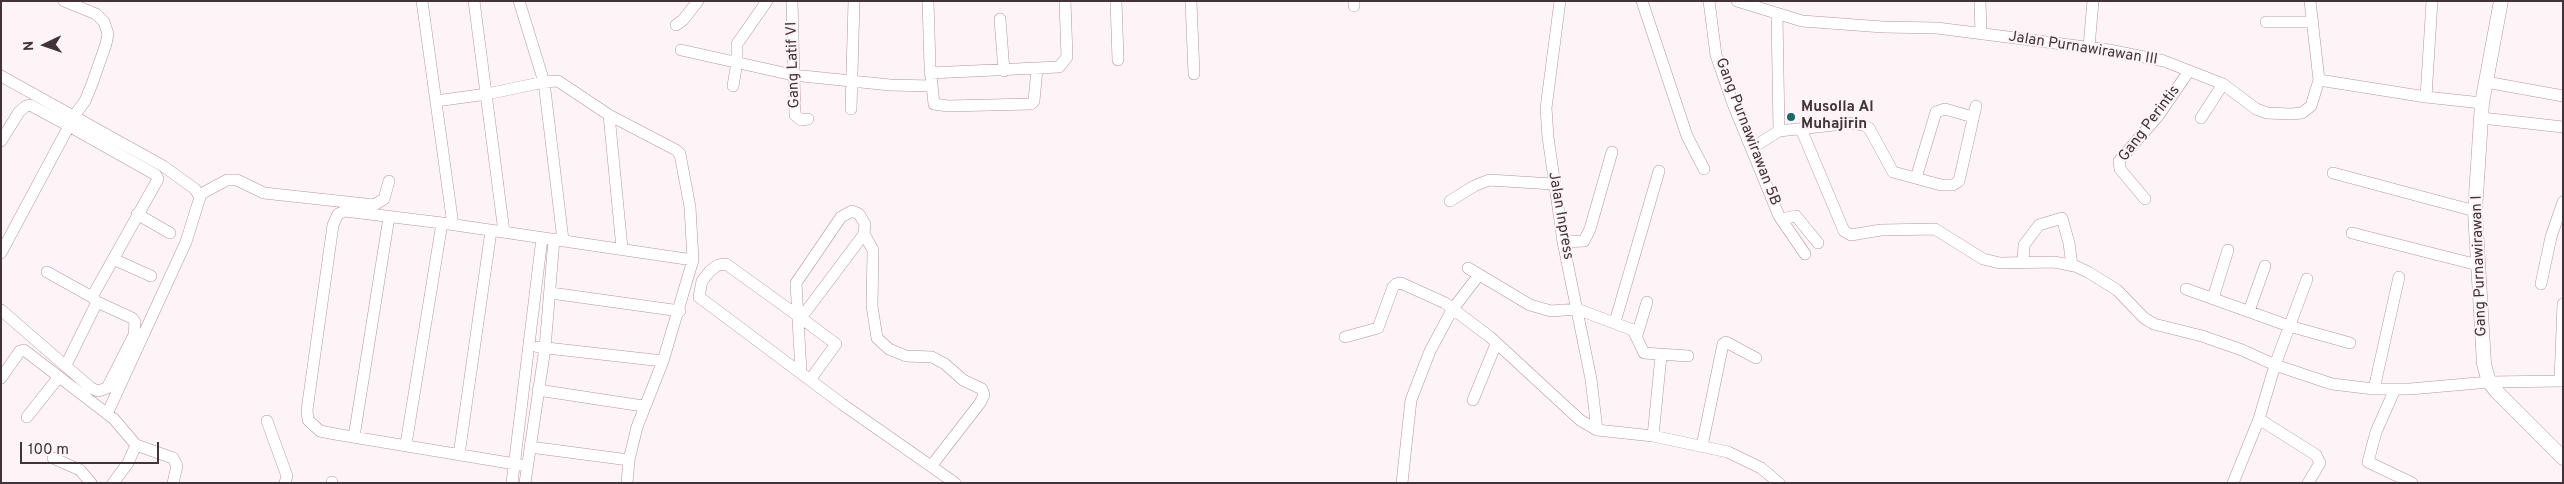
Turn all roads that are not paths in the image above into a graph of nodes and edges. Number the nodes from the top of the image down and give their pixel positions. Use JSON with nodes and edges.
{"nodes":[{"id":1,"x":64,"y":1,"type":"edge"},
{"id":2,"x":422,"y":1,"type":"edge"},
{"id":3,"x":474,"y":1,"type":"edge"},
{"id":4,"x":519,"y":1,"type":"edge"},
{"id":5,"x":698,"y":1,"type":"edge"},
{"id":6,"x":767,"y":1,"type":"edge"},
{"id":7,"x":792,"y":1,"type":"edge"},
{"id":8,"x":854,"y":1,"type":"edge"},
{"id":9,"x":928,"y":1,"type":"edge"},
{"id":10,"x":1065,"y":1,"type":"edge"},
{"id":11,"x":1116,"y":1,"type":"edge"},
{"id":12,"x":1191,"y":1,"type":"edge"},
{"id":13,"x":1560,"y":1,"type":"edge"},
{"id":14,"x":1642,"y":1,"type":"edge"},
{"id":15,"x":1709,"y":1,"type":"edge"},
{"id":16,"x":1737,"y":1,"type":"edge"},
{"id":17,"x":1980,"y":1,"type":"edge"},
{"id":18,"x":2092,"y":1,"type":"edge"},
{"id":19,"x":2310,"y":1,"type":"edge"},
{"id":20,"x":2432,"y":1,"type":"edge"},
{"id":21,"x":2501,"y":1,"type":"edge"},
{"id":22,"x":1776,"y":14,"type":"junction"},
{"id":23,"x":1000,"y":19,"type":"dead end"},
{"id":24,"x":2266,"y":22,"type":"dead end"},
{"id":25,"x":2313,"y":22,"type":"junction"},
{"id":26,"x":676,"y":25,"type":"dead end"},
{"id":27,"x":1981,"y":34,"type":"junction"},
{"id":28,"x":2089,"y":47,"type":"junction"},
{"id":29,"x":681,"y":50,"type":"dead end"},
{"id":30,"x":1118,"y":60,"type":"dead end"},
{"id":31,"x":737,"y":62,"type":"junction"},
{"id":32,"x":1037,"y":69,"type":"junction"},
{"id":33,"x":2190,"y":70,"type":"junction"},
{"id":34,"x":1004,"y":71,"type":"junction"},
{"id":35,"x":930,"y":73,"type":"junction"},
{"id":36,"x":1194,"y":74,"type":"dead end"},
{"id":37,"x":793,"y":75,"type":"junction"},
{"id":38,"x":1,"y":76,"type":"edge"},
{"id":39,"x":2319,"y":80,"type":"junction"},
{"id":40,"x":850,"y":81,"type":"junction"},
{"id":41,"x":544,"y":82,"type":"junction"},
{"id":42,"x":2486,"y":82,"type":"junction"},
{"id":43,"x":2223,"y":84,"type":"junction"},
{"id":44,"x":733,"y":86,"type":"dead end"},
{"id":45,"x":931,"y":86,"type":"junction"},
{"id":46,"x":487,"y":94,"type":"junction"},
{"id":47,"x":2563,"y":96,"type":"edge"},
{"id":48,"x":2426,"y":98,"type":"junction"},
{"id":49,"x":436,"y":101,"type":"junction"},
{"id":50,"x":2482,"y":103,"type":"junction"},
{"id":51,"x":851,"y":109,"type":"dead end"},
{"id":52,"x":609,"y":115,"type":"junction"},
{"id":53,"x":2201,"y":118,"type":"dead end"},
{"id":54,"x":2482,"y":118,"type":"junction"},
{"id":55,"x":808,"y":119,"type":"dead end"},
{"id":56,"x":71,"y":121,"type":"junction"},
{"id":57,"x":2563,"y":127,"type":"edge"},
{"id":58,"x":1801,"y":128,"type":"junction"},
{"id":59,"x":1779,"y":131,"type":"junction"},
{"id":60,"x":2,"y":137,"type":"edge"},
{"id":61,"x":1752,"y":148,"type":"junction"},
{"id":62,"x":1612,"y":152,"type":"dead end"},
{"id":63,"x":1704,"y":169,"type":"dead end"},
{"id":64,"x":1660,"y":171,"type":"dead end"},
{"id":65,"x":2333,"y":172,"type":"dead end"},
{"id":66,"x":1916,"y":178,"type":"junction"},
{"id":67,"x":388,"y":181,"type":"dead end"},
{"id":68,"x":1553,"y":184,"type":"junction"},
{"id":69,"x":199,"y":195,"type":"junction"},
{"id":70,"x":2145,"y":199,"type":"dead end"},
{"id":71,"x":1450,"y":201,"type":"dead end"},
{"id":72,"x":2563,"y":202,"type":"edge"},
{"id":73,"x":2475,"y":211,"type":"junction"},
{"id":74,"x":137,"y":214,"type":"junction"},
{"id":75,"x":389,"y":217,"type":"junction"},
{"id":76,"x":1782,"y":219,"type":"junction"},
{"id":77,"x":448,"y":224,"type":"junction"},
{"id":78,"x":490,"y":230,"type":"junction"},
{"id":79,"x":504,"y":232,"type":"junction"},
{"id":80,"x":170,"y":233,"type":"dead end"},
{"id":81,"x":2352,"y":233,"type":"dead end"},
{"id":82,"x":864,"y":234,"type":"junction"},
{"id":83,"x":5,"y":237,"type":"edge"},
{"id":84,"x":553,"y":239,"type":"junction"},
{"id":85,"x":1563,"y":242,"type":"junction"},
{"id":86,"x":1818,"y":243,"type":"dead end"},
{"id":87,"x":622,"y":248,"type":"junction"},
{"id":88,"x":2228,"y":250,"type":"dead end"},
{"id":89,"x":1,"y":253,"type":"edge"},
{"id":90,"x":1805,"y":254,"type":"dead end"},
{"id":91,"x":113,"y":259,"type":"junction"},
{"id":92,"x":693,"y":260,"type":"junction"},
{"id":93,"x":2023,"y":262,"type":"junction"},
{"id":94,"x":2478,"y":265,"type":"junction"},
{"id":95,"x":2072,"y":266,"type":"junction"},
{"id":96,"x":2265,"y":266,"type":"dead end"},
{"id":97,"x":1468,"y":268,"type":"dead end"},
{"id":98,"x":47,"y":272,"type":"dead end"},
{"id":99,"x":1479,"y":275,"type":"junction"},
{"id":100,"x":151,"y":276,"type":"dead end"},
{"id":101,"x":2399,"y":277,"type":"dead end"},
{"id":102,"x":2308,"y":279,"type":"dead end"},
{"id":103,"x":2541,"y":284,"type":"dead end"},
{"id":104,"x":2186,"y":289,"type":"dead end"},
{"id":105,"x":551,"y":293,"type":"junction"},
{"id":106,"x":2213,"y":298,"type":"junction"},
{"id":107,"x":95,"y":299,"type":"junction"},
{"id":108,"x":1647,"y":302,"type":"dead end"},
{"id":109,"x":2563,"y":304,"type":"edge"},
{"id":110,"x":1578,"y":309,"type":"junction"},
{"id":111,"x":1,"y":310,"type":"edge"},
{"id":112,"x":1452,"y":310,"type":"junction"},
{"id":113,"x":680,"y":311,"type":"junction"},
{"id":114,"x":2249,"y":311,"type":"junction"},
{"id":115,"x":799,"y":316,"type":"junction"},
{"id":116,"x":1615,"y":322,"type":"junction"},
{"id":117,"x":2289,"y":326,"type":"junction"},
{"id":118,"x":1637,"y":334,"type":"junction"},
{"id":119,"x":1345,"y":337,"type":"dead end"},
{"id":120,"x":2350,"y":343,"type":"dead end"},
{"id":121,"x":1496,"y":344,"type":"junction"},
{"id":122,"x":529,"y":346,"type":"junction"},
{"id":123,"x":545,"y":348,"type":"junction"},
{"id":124,"x":1661,"y":356,"type":"junction"},
{"id":125,"x":1688,"y":356,"type":"dead end"},
{"id":126,"x":1756,"y":358,"type":"dead end"},
{"id":127,"x":663,"y":361,"type":"junction"},
{"id":128,"x":66,"y":365,"type":"junction"},
{"id":129,"x":2275,"y":365,"type":"junction"},
{"id":130,"x":805,"y":376,"type":"junction"},
{"id":131,"x":1,"y":378,"type":"edge"},
{"id":132,"x":58,"y":378,"type":"junction"},
{"id":133,"x":2561,"y":381,"type":"edge"},
{"id":134,"x":2489,"y":382,"type":"junction"},
{"id":135,"x":2395,"y":388,"type":"junction"},
{"id":136,"x":2374,"y":389,"type":"junction"},
{"id":137,"x":538,"y":390,"type":"junction"},
{"id":138,"x":1473,"y":400,"type":"dead end"},
{"id":139,"x":643,"y":406,"type":"junction"},
{"id":140,"x":107,"y":414,"type":"junction"},
{"id":141,"x":27,"y":417,"type":"dead end"},
{"id":142,"x":2259,"y":419,"type":"junction"},
{"id":143,"x":267,"y":421,"type":"dead end"},
{"id":144,"x":1596,"y":430,"type":"junction"},
{"id":145,"x":1653,"y":436,"type":"junction"},
{"id":146,"x":354,"y":437,"type":"junction"},
{"id":147,"x":406,"y":444,"type":"junction"},
{"id":148,"x":136,"y":445,"type":"junction"},
{"id":149,"x":1702,"y":446,"type":"junction"},
{"id":150,"x":530,"y":447,"type":"junction"},
{"id":151,"x":459,"y":454,"type":"junction"},
{"id":152,"x":53,"y":458,"type":"dead end"},
{"id":153,"x":2563,"y":458,"type":"edge"},
{"id":154,"x":628,"y":460,"type":"junction"},
{"id":155,"x":521,"y":465,"type":"junction"},
{"id":156,"x":932,"y":465,"type":"junction"},
{"id":157,"x":91,"y":483,"type":"edge"},
{"id":158,"x":113,"y":483,"type":"edge"},
{"id":159,"x":173,"y":483,"type":"edge"},
{"id":160,"x":285,"y":483,"type":"edge"},
{"id":161,"x":512,"y":483,"type":"edge"},
{"id":162,"x":525,"y":483,"type":"edge"},
{"id":163,"x":627,"y":483,"type":"edge"},
{"id":164,"x":955,"y":483,"type":"edge"},
{"id":165,"x":1402,"y":483,"type":"edge"},
{"id":166,"x":1779,"y":483,"type":"edge"},
{"id":167,"x":2233,"y":483,"type":"edge"},
{"id":168,"x":2308,"y":483,"type":"edge"},
{"id":169,"x":2412,"y":483,"type":"edge"}],
"edges":[{"from":1,"to":56,"type":"street"},
{"from":2,"to":49,"type":"street"},
{"from":3,"to":46,"type":"street"},
{"from":4,"to":41,"type":"street"},
{"from":5,"to":26,"type":"street"},
{"from":6,"to":31,"type":"street"},
{"from":7,"to":37,"type":"street","name":"Gang Latif VI"},
{"from":8,"to":40,"type":"street"},
{"from":9,"to":35,"type":"street"},
{"from":10,"to":32,"type":"street"},
{"from":11,"to":30,"type":"street"},
{"from":12,"to":36,"type":"street"},
{"from":13,"to":68,"type":"street","name":"Jalan Inpress"},
{"from":14,"to":63,"type":"street"},
{"from":15,"to":61,"type":"street","name":"Gang Purnawirawan 5B"},
{"from":16,"to":22,"type":"street","name":"Jalan Purnawirawan III"},
{"from":17,"to":27,"type":"street"},
{"from":18,"to":28,"type":"street"},
{"from":19,"to":25,"type":"street","name":"Jalan Purnawirawan III"},
{"from":20,"to":48,"type":"street"},
{"from":21,"to":42,"type":"street","name":"Gang Purnawirawan I"},
{"from":22,"to":27,"type":"street","name":"Jalan Purnawirawan III"},
{"from":22,"to":59,"type":"street"},
{"from":23,"to":34,"type":"street"},
{"from":24,"to":25,"type":"street"},
{"from":25,"to":39,"type":"street","name":"Jalan Purnawirawan III"},
{"from":27,"to":28,"type":"street","name":"Jalan Purnawirawan III"},
{"from":28,"to":33,"type":"street","name":"Jalan Purnawirawan III"},
{"from":29,"to":31,"type":"street"},
{"from":31,"to":37,"type":"street"},
{"from":31,"to":44,"type":"street"},
{"from":32,"to":34,"type":"street"},
{"from":32,"to":45,"type":"street"},
{"from":33,"to":43,"type":"street","name":"Jalan Purnawirawan III"},
{"from":33,"to":70,"type":"street","name":"Gang Perintis"},
{"from":34,"to":35,"type":"street"},
{"from":35,"to":45,"type":"street"},
{"from":37,"to":40,"type":"street"},
{"from":37,"to":55,"type":"street","name":"Gang Latif VI"},
{"from":38,"to":56,"type":"street"},
{"from":39,"to":43,"type":"street","name":"Jalan Purnawirawan III"},
{"from":39,"to":48,"type":"street"},
{"from":40,"to":45,"type":"street"},
{"from":40,"to":51,"type":"street"},
{"from":41,"to":46,"type":"street"},
{"from":41,"to":52,"type":"street"},
{"from":41,"to":84,"type":"street"},
{"from":42,"to":47,"type":"street"},
{"from":42,"to":50,"type":"street","name":"Gang Purnawirawan I"},
{"from":43,"to":53,"type":"street"},
{"from":46,"to":49,"type":"street"},
{"from":46,"to":79,"type":"street"},
{"from":48,"to":50,"type":"street"},
{"from":49,"to":77,"type":"street"},
{"from":50,"to":54,"type":"street","name":"Gang Purnawirawan I"},
{"from":52,"to":87,"type":"street"},
{"from":52,"to":92,"type":"street"},
{"from":54,"to":57,"type":"street"},
{"from":54,"to":73,"type":"street","name":"Gang Purnawirawan I"},
{"from":56,"to":60,"type":"street"},
{"from":56,"to":69,"type":"street"},
{"from":56,"to":74,"type":"street"},
{"from":56,"to":83,"type":"street"},
{"from":58,"to":59,"type":"street"},
{"from":58,"to":66,"type":"street"},
{"from":58,"to":93,"type":"street"},
{"from":59,"to":61,"type":"street"},
{"from":61,"to":76,"type":"street","name":"Gang Purnawirawan 5B"},
{"from":62,"to":85,"type":"street"},
{"from":64,"to":116,"type":"street"},
{"from":65,"to":73,"type":"street"},
{"from":66,"to":66,"type":"street"},
{"from":67,"to":69,"type":"street"},
{"from":68,"to":71,"type":"street"},
{"from":68,"to":85,"type":"street","name":"Jalan Inpress"},
{"from":69,"to":140,"type":"street"},
{"from":72,"to":103,"type":"street"},
{"from":73,"to":94,"type":"street","name":"Gang Purnawirawan I"},
{"from":74,"to":80,"type":"street"},
{"from":74,"to":91,"type":"street"},
{"from":75,"to":77,"type":"street"},
{"from":75,"to":146,"type":"street"},
{"from":75,"to":146,"type":"street"},
{"from":76,"to":86,"type":"street"},
{"from":76,"to":90,"type":"street","name":"Gang Purnawirawan 5B"},
{"from":77,"to":78,"type":"street"},
{"from":77,"to":147,"type":"street"},
{"from":78,"to":79,"type":"street"},
{"from":78,"to":151,"type":"street"},
{"from":79,"to":84,"type":"street"},
{"from":81,"to":94,"type":"street"},
{"from":82,"to":115,"type":"street"},
{"from":82,"to":115,"type":"street"},
{"from":82,"to":156,"type":"street"},
{"from":83,"to":89,"type":"street"},
{"from":84,"to":87,"type":"street"},
{"from":84,"to":105,"type":"street"},
{"from":84,"to":122,"type":"street"},
{"from":85,"to":110,"type":"street","name":"Jalan Inpress"},
{"from":87,"to":92,"type":"street"},
{"from":88,"to":106,"type":"street"},
{"from":91,"to":100,"type":"street"},
{"from":91,"to":107,"type":"street"},
{"from":92,"to":113,"type":"street"},
{"from":93,"to":95,"type":"street"},
{"from":93,"to":95,"type":"street"},
{"from":94,"to":134,"type":"street","name":"Gang Purnawirawan I"},
{"from":95,"to":129,"type":"street"},
{"from":96,"to":114,"type":"street"},
{"from":97,"to":99,"type":"street"},
{"from":98,"to":107,"type":"street"},
{"from":99,"to":110,"type":"street"},
{"from":99,"to":112,"type":"street"},
{"from":101,"to":136,"type":"street"},
{"from":102,"to":117,"type":"street"},
{"from":104,"to":106,"type":"street"},
{"from":105,"to":113,"type":"street"},
{"from":105,"to":123,"type":"street"},
{"from":106,"to":114,"type":"street"},
{"from":107,"to":128,"type":"street"},
{"from":107,"to":128,"type":"street"},
{"from":108,"to":118,"type":"street"},
{"from":109,"to":133,"type":"street"},
{"from":110,"to":116,"type":"street"},
{"from":110,"to":144,"type":"street","name":"Jalan Inpress"},
{"from":111,"to":128,"type":"street"},
{"from":112,"to":119,"type":"street"},
{"from":112,"to":121,"type":"street"},
{"from":112,"to":165,"type":"street"},
{"from":113,"to":127,"type":"street"},
{"from":114,"to":117,"type":"street"},
{"from":115,"to":130,"type":"street"},
{"from":115,"to":130,"type":"street"},
{"from":115,"to":130,"type":"street"},
{"from":116,"to":118,"type":"street"},
{"from":117,"to":120,"type":"street"},
{"from":117,"to":129,"type":"street"},
{"from":118,"to":124,"type":"street"},
{"from":121,"to":138,"type":"street"},
{"from":121,"to":144,"type":"street"},
{"from":122,"to":123,"type":"street"},
{"from":122,"to":155,"type":"street"},
{"from":123,"to":127,"type":"street"},
{"from":123,"to":137,"type":"street"},
{"from":124,"to":125,"type":"street"},
{"from":124,"to":145,"type":"street"},
{"from":126,"to":149,"type":"street"},
{"from":127,"to":139,"type":"street"},
{"from":129,"to":136,"type":"street"},
{"from":129,"to":142,"type":"street"},
{"from":130,"to":156,"type":"street"},
{"from":131,"to":132,"type":"street"},
{"from":132,"to":140,"type":"street"},
{"from":132,"to":141,"type":"street"},
{"from":133,"to":134,"type":"street"},
{"from":134,"to":135,"type":"street"},
{"from":134,"to":153,"type":"street"},
{"from":135,"to":136,"type":"street"},
{"from":135,"to":169,"type":"street"},
{"from":137,"to":139,"type":"street"},
{"from":137,"to":150,"type":"street"},
{"from":139,"to":154,"type":"street"},
{"from":140,"to":148,"type":"street"},
{"from":142,"to":167,"type":"street"},
{"from":142,"to":168,"type":"street"},
{"from":143,"to":160,"type":"street"},
{"from":144,"to":145,"type":"street"},
{"from":145,"to":149,"type":"street"},
{"from":146,"to":147,"type":"street"},
{"from":147,"to":151,"type":"street"},
{"from":148,"to":158,"type":"street"},
{"from":148,"to":159,"type":"street"},
{"from":149,"to":166,"type":"street"},
{"from":150,"to":154,"type":"street"},
{"from":150,"to":155,"type":"street"},
{"from":151,"to":155,"type":"street"},
{"from":152,"to":157,"type":"street"},
{"from":154,"to":163,"type":"street"},
{"from":155,"to":161,"type":"street"},
{"from":155,"to":162,"type":"street"},
{"from":156,"to":164,"type":"street"}]}
